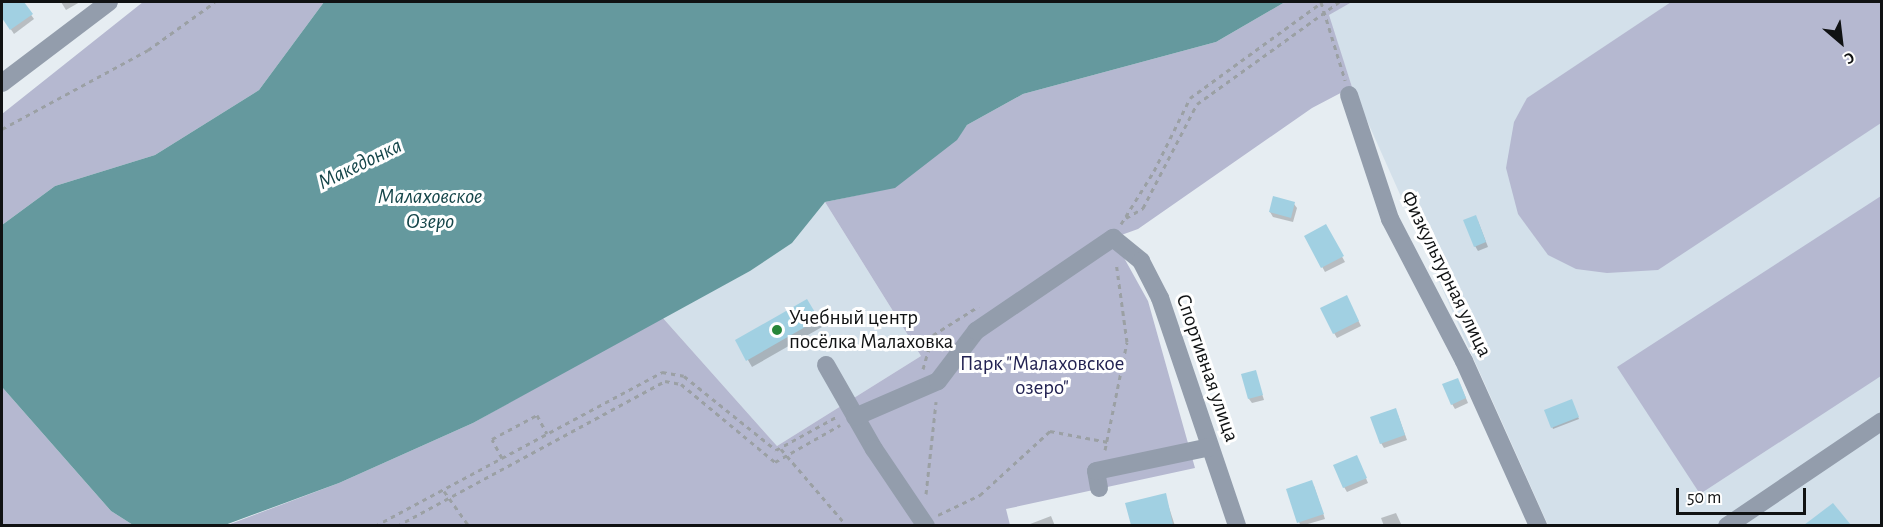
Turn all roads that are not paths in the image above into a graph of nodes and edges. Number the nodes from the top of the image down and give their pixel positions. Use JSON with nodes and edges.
{"nodes":[{"id":1,"x":109,"y":2,"type":"edge"},
{"id":2,"x":2,"y":83,"type":"edge"},
{"id":3,"x":1349,"y":96,"type":"road end"},
{"id":4,"x":826,"y":365,"type":"dead end"},
{"id":5,"x":852,"y":413,"type":"junction"},
{"id":6,"x":1881,"y":421,"type":"edge"},
{"id":7,"x":1210,"y":447,"type":"junction"},
{"id":8,"x":1097,"y":480,"type":"road end"},
{"id":9,"x":925,"y":524,"type":"edge"},
{"id":10,"x":1237,"y":525,"type":"edge"},
{"id":11,"x":1538,"y":525,"type":"edge"},
{"id":12,"x":1727,"y":525,"type":"edge"}],
"edges":[{"from":1,"to":2,"type":"street"},
{"from":3,"to":11,"type":"street","name":"Физкультурная улица"},
{"from":4,"to":5,"type":"street"},
{"from":5,"to":7,"type":"street","name":"Спортивная улица"},
{"from":5,"to":9,"type":"street"},
{"from":6,"to":12,"type":"street"},
{"from":7,"to":8,"type":"street"},
{"from":7,"to":10,"type":"street","name":"Спортивная улица"}]}
